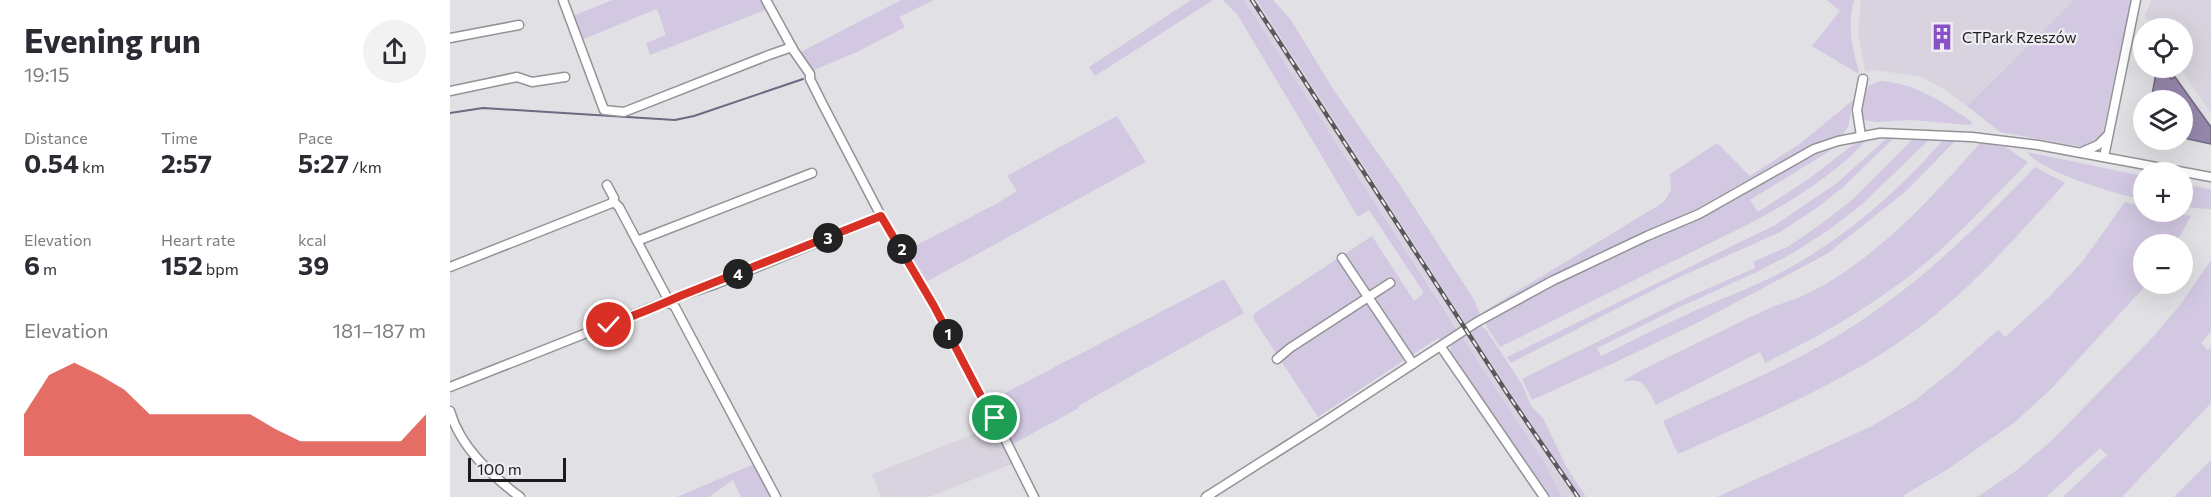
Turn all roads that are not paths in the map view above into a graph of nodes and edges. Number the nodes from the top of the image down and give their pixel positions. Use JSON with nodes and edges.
{"nodes":[{"id":1,"x":563,"y":0,"type":"edge"},
{"id":2,"x":766,"y":0,"type":"edge"},
{"id":3,"x":2136,"y":0,"type":"edge"},
{"id":4,"x":519,"y":25,"type":"dead end"},
{"id":5,"x":450,"y":38,"type":"edge"},
{"id":6,"x":792,"y":47,"type":"junction"},
{"id":7,"x":565,"y":77,"type":"dead end"},
{"id":8,"x":1863,"y":79,"type":"dead end"},
{"id":9,"x":450,"y":91,"type":"edge"},
{"id":10,"x":2109,"y":135,"type":"junction"},
{"id":11,"x":1860,"y":136,"type":"junction"},
{"id":12,"x":2082,"y":152,"type":"junction"},
{"id":13,"x":2104,"y":157,"type":"junction"},
{"id":14,"x":2125,"y":161,"type":"junction"},
{"id":15,"x":812,"y":173,"type":"dead end"},
{"id":16,"x":2211,"y":177,"type":"edge"},
{"id":17,"x":607,"y":185,"type":"dead end"},
{"id":18,"x":614,"y":202,"type":"junction"},
{"id":19,"x":881,"y":216,"type":"junction"},
{"id":20,"x":637,"y":241,"type":"junction"},
{"id":21,"x":1342,"y":258,"type":"dead end"},
{"id":22,"x":450,"y":267,"type":"edge"},
{"id":23,"x":1390,"y":283,"type":"dead end"},
{"id":24,"x":1368,"y":296,"type":"junction"},
{"id":25,"x":670,"y":303,"type":"junction"},
{"id":26,"x":1440,"y":347,"type":"junction"},
{"id":27,"x":1277,"y":359,"type":"dead end"},
{"id":28,"x":1413,"y":364,"type":"junction"},
{"id":29,"x":450,"y":387,"type":"edge"},
{"id":30,"x":450,"y":411,"type":"edge"},
{"id":31,"x":520,"y":497,"type":"edge"},
{"id":32,"x":776,"y":497,"type":"edge"},
{"id":33,"x":1034,"y":497,"type":"edge"},
{"id":34,"x":1206,"y":497,"type":"edge"},
{"id":35,"x":1544,"y":497,"type":"edge"}],
"edges":[{"from":1,"to":6,"type":"street"},
{"from":2,"to":6,"type":"street"},
{"from":3,"to":10,"type":"street"},
{"from":4,"to":5,"type":"street"},
{"from":6,"to":19,"type":"street"},
{"from":7,"to":9,"type":"street"},
{"from":8,"to":11,"type":"street"},
{"from":10,"to":12,"type":"street"},
{"from":10,"to":13,"type":"street"},
{"from":10,"to":14,"type":"street"},
{"from":11,"to":12,"type":"street"},
{"from":11,"to":26,"type":"street"},
{"from":12,"to":13,"type":"street"},
{"from":13,"to":14,"type":"street"},
{"from":14,"to":16,"type":"street"},
{"from":15,"to":20,"type":"street"},
{"from":17,"to":18,"type":"street"},
{"from":18,"to":20,"type":"street"},
{"from":18,"to":22,"type":"street"},
{"from":19,"to":25,"type":"street"},
{"from":19,"to":33,"type":"street"},
{"from":20,"to":25,"type":"street"},
{"from":21,"to":24,"type":"street"},
{"from":23,"to":24,"type":"street"},
{"from":24,"to":27,"type":"street"},
{"from":24,"to":28,"type":"street"},
{"from":25,"to":29,"type":"street"},
{"from":25,"to":32,"type":"street"},
{"from":26,"to":28,"type":"street"},
{"from":26,"to":35,"type":"street"},
{"from":28,"to":34,"type":"street"},
{"from":30,"to":31,"type":"street"}]}
